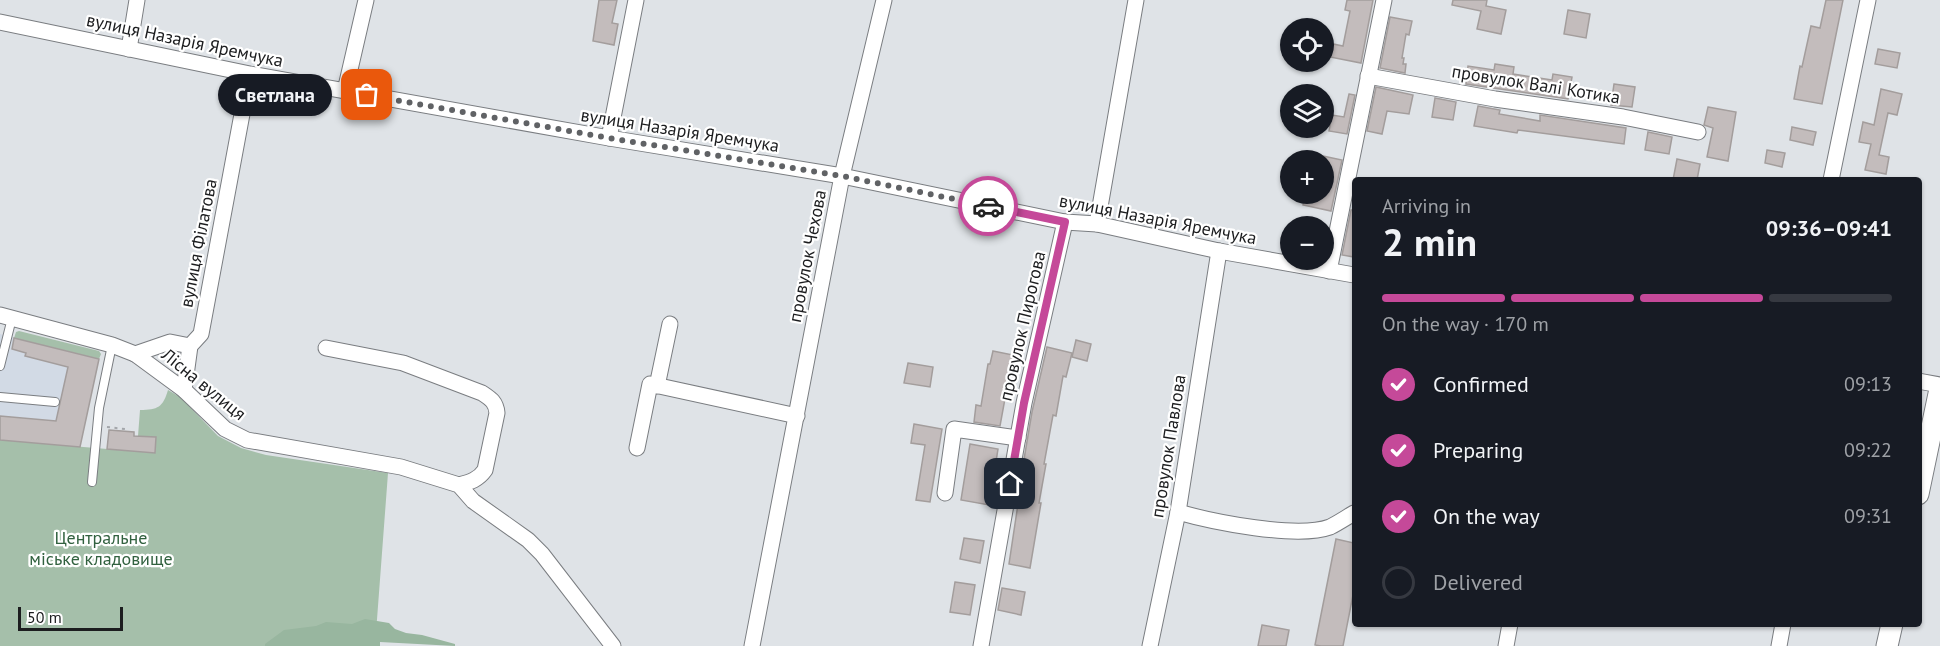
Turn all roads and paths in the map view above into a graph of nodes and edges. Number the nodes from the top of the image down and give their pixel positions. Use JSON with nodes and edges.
{"nodes":[{"id":1,"x":137,"y":0,"type":"edge"},
{"id":2,"x":366,"y":0,"type":"edge"},
{"id":3,"x":636,"y":0,"type":"edge"},
{"id":4,"x":884,"y":0,"type":"edge"},
{"id":5,"x":1136,"y":0,"type":"edge"},
{"id":6,"x":1384,"y":0,"type":"edge"},
{"id":7,"x":1868,"y":0,"type":"edge"},
{"id":8,"x":0,"y":22,"type":"edge"},
{"id":9,"x":129,"y":49,"type":"junction"},
{"id":10,"x":1368,"y":76,"type":"junction"},
{"id":11,"x":345,"y":91,"type":"junction"},
{"id":12,"x":245,"y":98,"type":"dead end"},
{"id":13,"x":1698,"y":132,"type":"dead end"},
{"id":14,"x":609,"y":138,"type":"junction"},
{"id":15,"x":842,"y":176,"type":"junction"},
{"id":16,"x":1832,"y":177,"type":"edge"},
{"id":17,"x":1065,"y":222,"type":"junction"},
{"id":18,"x":1097,"y":224,"type":"junction"},
{"id":19,"x":1219,"y":250,"type":"junction"},
{"id":20,"x":1329,"y":271,"type":"junction"},
{"id":21,"x":1352,"y":275,"type":"edge"},
{"id":22,"x":6,"y":316,"type":"edge"},
{"id":23,"x":670,"y":324,"type":"dead end"},
{"id":24,"x":112,"y":345,"type":"junction"},
{"id":25,"x":190,"y":346,"type":"junction"},
{"id":26,"x":326,"y":348,"type":"dead end"},
{"id":27,"x":135,"y":354,"type":"junction"},
{"id":28,"x":0,"y":366,"type":"edge"},
{"id":29,"x":1922,"y":382,"type":"edge"},
{"id":30,"x":657,"y":386,"type":"junction"},
{"id":31,"x":1940,"y":387,"type":"edge"},
{"id":32,"x":184,"y":390,"type":"junction"},
{"id":33,"x":0,"y":397,"type":"edge"},
{"id":34,"x":55,"y":402,"type":"dead end"},
{"id":35,"x":797,"y":416,"type":"junction"},
{"id":36,"x":97,"y":425,"type":"junction"},
{"id":37,"x":125,"y":432,"type":"dead end"},
{"id":38,"x":1018,"y":438,"type":"junction"},
{"id":39,"x":637,"y":448,"type":"dead end"},
{"id":40,"x":1922,"y":475,"type":"edge"},
{"id":41,"x":92,"y":482,"type":"dead end"},
{"id":42,"x":459,"y":485,"type":"junction"},
{"id":43,"x":945,"y":493,"type":"dead end"},
{"id":44,"x":1178,"y":512,"type":"junction"},
{"id":45,"x":1352,"y":514,"type":"edge"},
{"id":46,"x":1509,"y":627,"type":"edge"},
{"id":47,"x":1782,"y":627,"type":"edge"},
{"id":48,"x":1891,"y":627,"type":"edge"},
{"id":49,"x":613,"y":646,"type":"edge"},
{"id":50,"x":752,"y":646,"type":"edge"},
{"id":51,"x":981,"y":646,"type":"edge"},
{"id":52,"x":1150,"y":646,"type":"edge"},
{"id":53,"x":1506,"y":646,"type":"edge"},
{"id":54,"x":1779,"y":646,"type":"edge"},
{"id":55,"x":1887,"y":646,"type":"edge"}],
"edges":[{"from":1,"to":9,"type":"street"},
{"from":2,"to":11,"type":"street"},
{"from":3,"to":14,"type":"street"},
{"from":4,"to":15,"type":"street","name":"провулок Чехова"},
{"from":5,"to":18,"type":"street"},
{"from":6,"to":10,"type":"street"},
{"from":7,"to":16,"type":"street"},
{"from":8,"to":9,"type":"street","name":"вулиця Назарія Яремчука"},
{"from":9,"to":11,"type":"street","name":"вулиця Назарія Яремчука"},
{"from":10,"to":13,"type":"street","name":"провулок Валі Котика"},
{"from":10,"to":20,"type":"street"},
{"from":11,"to":14,"type":"street","name":"вулиця Назарія Яремчука"},
{"from":12,"to":25,"type":"street","name":"вулиця Філатова"},
{"from":14,"to":15,"type":"street","name":"вулиця Назарія Яремчука"},
{"from":15,"to":17,"type":"street","name":"вулиця Назарія Яремчука"},
{"from":15,"to":35,"type":"street","name":"провулок Чехова"},
{"from":17,"to":18,"type":"street","name":"вулиця Назарія Яремчука"},
{"from":17,"to":38,"type":"street","name":"провулок Пирогова"},
{"from":18,"to":19,"type":"street","name":"вулиця Назарія Яремчука"},
{"from":19,"to":20,"type":"street","name":"вулиця Назарія Яремчука"},
{"from":19,"to":44,"type":"street","name":"провулок Павлова"},
{"from":20,"to":21,"type":"street","name":"вулиця Назарія Яремчука"},
{"from":22,"to":24,"type":"street","name":"Лісна вулиця"},
{"from":22,"to":28,"type":"lane"},
{"from":23,"to":30,"type":"street"},
{"from":24,"to":27,"type":"street","name":"Лісна вулиця"},
{"from":24,"to":36,"type":"lane"},
{"from":25,"to":27,"type":"street"},
{"from":25,"to":32,"type":"street","name":"вулиця Філатова"},
{"from":26,"to":42,"type":"street"},
{"from":27,"to":32,"type":"street","name":"Лісна вулиця"},
{"from":29,"to":31,"type":"street"},
{"from":30,"to":35,"type":"street"},
{"from":30,"to":39,"type":"street"},
{"from":31,"to":40,"type":"street"},
{"from":32,"to":42,"type":"street","name":"Лісна вулиця"},
{"from":33,"to":34,"type":"lane"},
{"from":35,"to":50,"type":"street","name":"провулок Чехова"},
{"from":36,"to":37,"type":"path"},
{"from":36,"to":41,"type":"lane"},
{"from":38,"to":43,"type":"street"},
{"from":38,"to":51,"type":"street","name":"провулок Пирогова"},
{"from":42,"to":49,"type":"street","name":"Лісна вулиця"},
{"from":44,"to":45,"type":"street"},
{"from":44,"to":52,"type":"street","name":"провулок Павлова"},
{"from":46,"to":53,"type":"street"},
{"from":47,"to":54,"type":"street"},
{"from":48,"to":55,"type":"street"}]}
